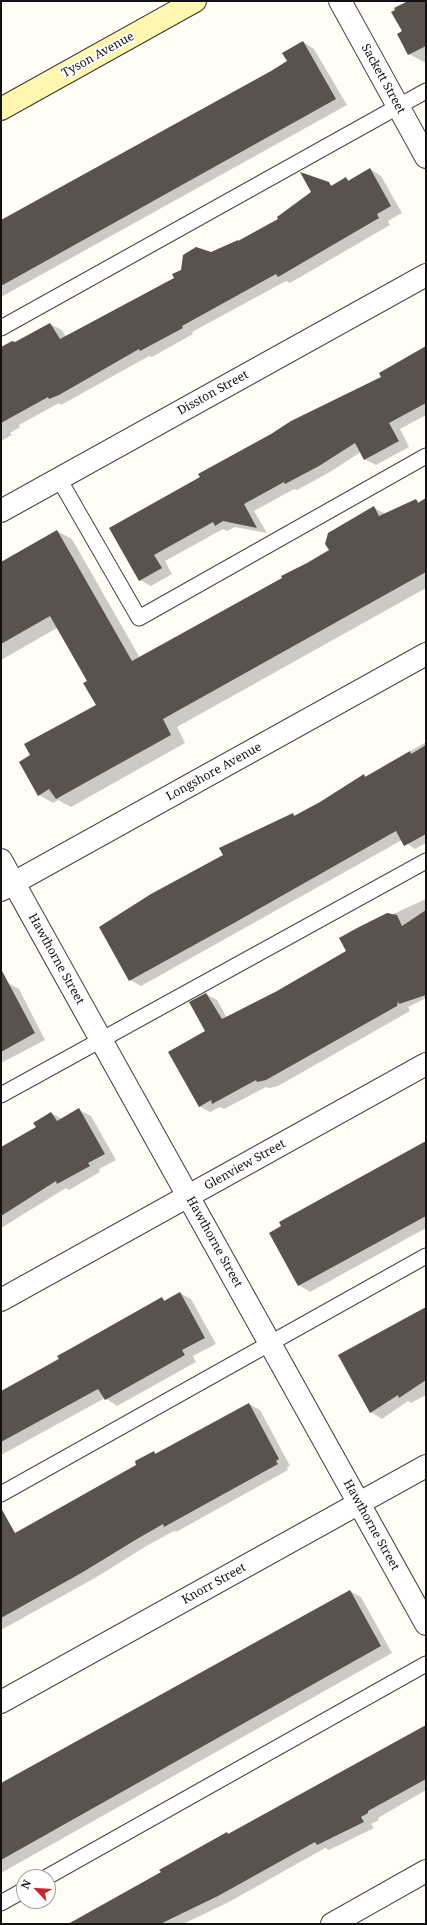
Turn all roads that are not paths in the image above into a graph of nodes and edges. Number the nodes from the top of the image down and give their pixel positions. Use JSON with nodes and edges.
{"nodes":[{"id":1,"x":195,"y":1,"type":"edge"},
{"id":2,"x":340,"y":1,"type":"edge"},
{"id":3,"x":426,"y":91,"type":"edge"},
{"id":4,"x":398,"y":107,"type":"junction"},
{"id":5,"x":1,"y":109,"type":"edge"},
{"id":6,"x":426,"y":157,"type":"edge"},
{"id":7,"x":426,"y":275,"type":"edge"},
{"id":8,"x":1,"y":328,"type":"edge"},
{"id":9,"x":426,"y":456,"type":"edge"},
{"id":10,"x":59,"y":479,"type":"junction"},
{"id":11,"x":1,"y":511,"type":"edge"},
{"id":12,"x":426,"y":654,"type":"edge"},
{"id":13,"x":1,"y":860,"type":"edge"},
{"id":14,"x":426,"y":861,"type":"edge"},
{"id":15,"x":7,"y":886,"type":"edge"},
{"id":16,"x":101,"y":1039,"type":"junction"},
{"id":17,"x":426,"y":1064,"type":"edge"},
{"id":18,"x":1,"y":1095,"type":"edge"},
{"id":19,"x":188,"y":1196,"type":"junction"},
{"id":20,"x":426,"y":1256,"type":"edge"},
{"id":21,"x":1,"y":1300,"type":"edge"},
{"id":22,"x":270,"y":1343,"type":"junction"},
{"id":23,"x":426,"y":1466,"type":"edge"},
{"id":24,"x":1,"y":1494,"type":"edge"},
{"id":25,"x":359,"y":1503,"type":"junction"},
{"id":26,"x":426,"y":1624,"type":"edge"},
{"id":27,"x":426,"y":1664,"type":"edge"},
{"id":28,"x":1,"y":1702,"type":"edge"},
{"id":29,"x":426,"y":1871,"type":"edge"},
{"id":30,"x":56,"y":1872,"type":"edge"},
{"id":31,"x":16,"y":1895,"type":"edge"},
{"id":32,"x":1,"y":1903,"type":"edge"},
{"id":33,"x":332,"y":1924,"type":"edge"}],
"edges":[{"from":1,"to":5,"type":"street","name":"Tyson Avenue"},
{"from":2,"to":4,"type":"street","name":"Sackett Street"},
{"from":3,"to":4,"type":"lane"},
{"from":4,"to":6,"type":"street","name":"Sackett Street"},
{"from":4,"to":8,"type":"lane"},
{"from":7,"to":10,"type":"street","name":"Disston Street"},
{"from":9,"to":10,"type":"lane"},
{"from":10,"to":11,"type":"street","name":"Disston Street"},
{"from":12,"to":15,"type":"street","name":"Longshore Avenue"},
{"from":13,"to":15,"type":"street","name":"Hawthorne Street"},
{"from":14,"to":16,"type":"lane"},
{"from":15,"to":16,"type":"street","name":"Hawthorne Street"},
{"from":16,"to":18,"type":"lane"},
{"from":16,"to":19,"type":"street","name":"Hawthorne Street"},
{"from":17,"to":19,"type":"street","name":"Glenview Street"},
{"from":19,"to":21,"type":"street","name":"Glenview Street"},
{"from":19,"to":22,"type":"street","name":"Hawthorne Street"},
{"from":20,"to":22,"type":"lane"},
{"from":22,"to":24,"type":"lane"},
{"from":22,"to":25,"type":"street","name":"Hawthorne Street"},
{"from":23,"to":25,"type":"street","name":"Knorr Street"},
{"from":25,"to":26,"type":"street","name":"Hawthorne Street"},
{"from":25,"to":28,"type":"street","name":"Knorr Street"},
{"from":27,"to":30,"type":"lane"},
{"from":29,"to":33,"type":"street"},
{"from":31,"to":32,"type":"lane"}]}
